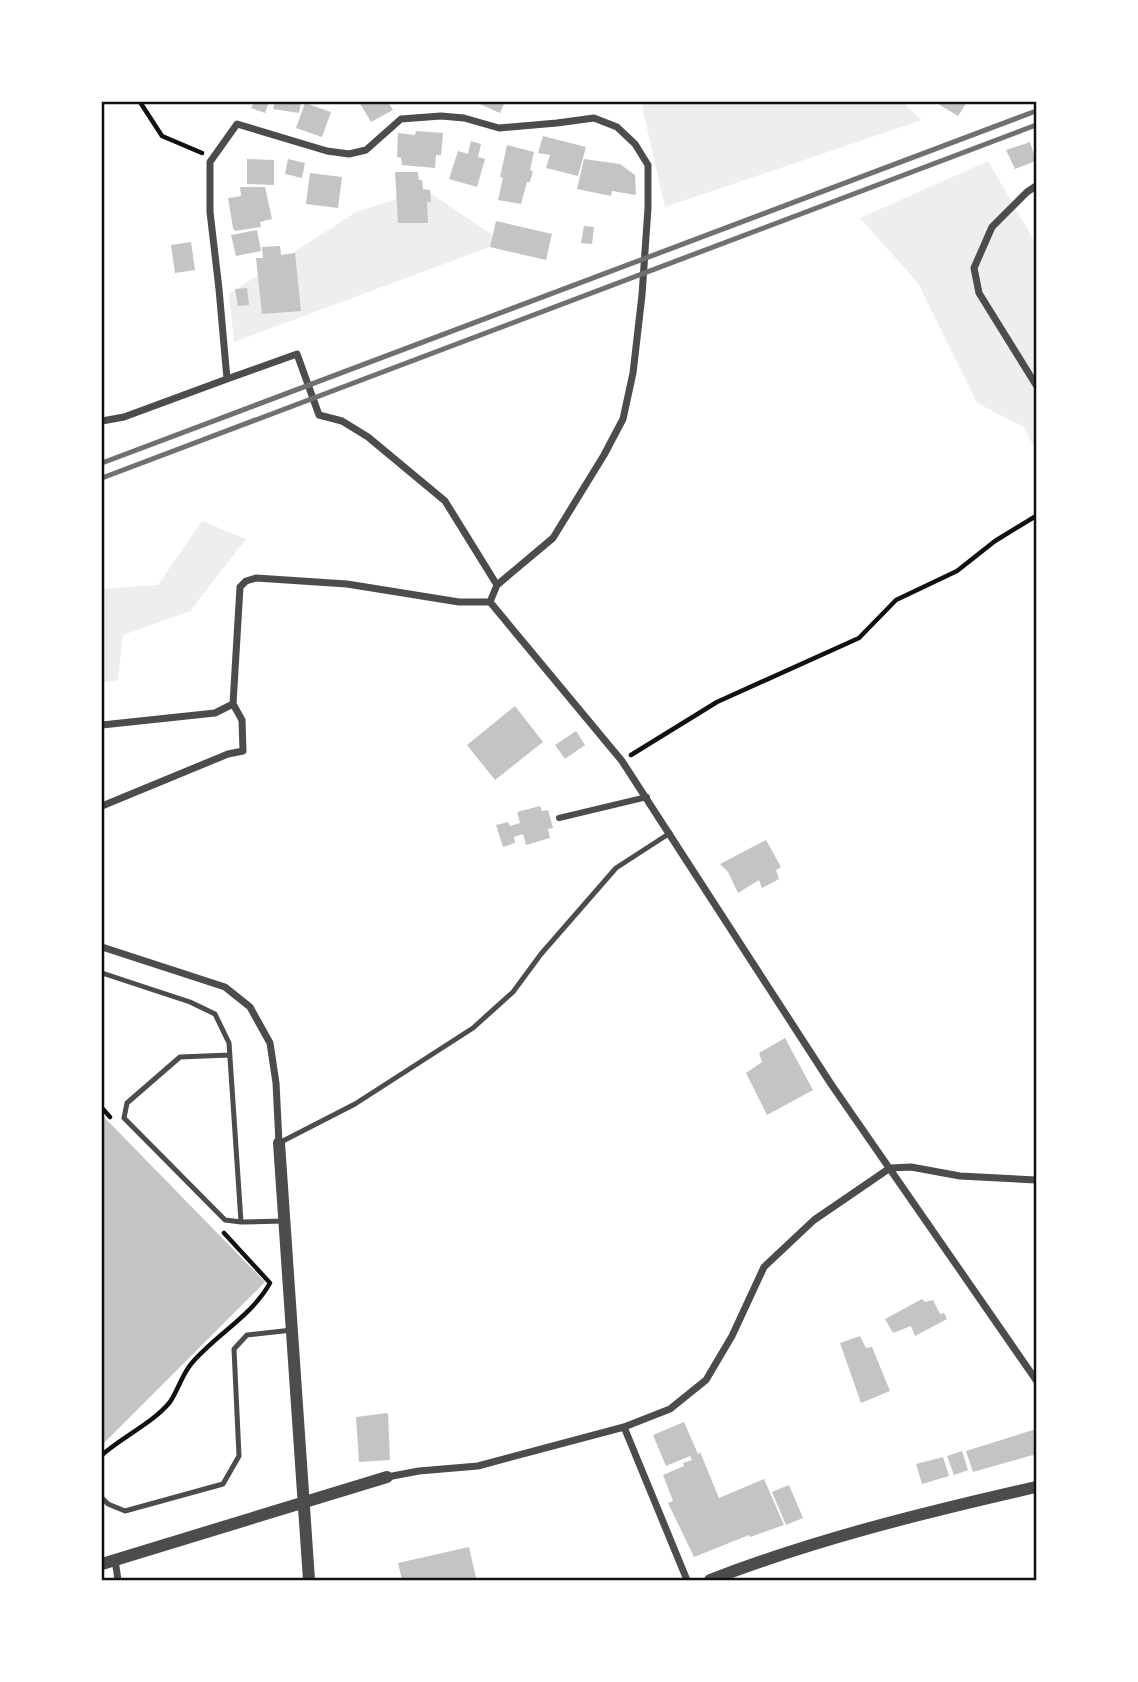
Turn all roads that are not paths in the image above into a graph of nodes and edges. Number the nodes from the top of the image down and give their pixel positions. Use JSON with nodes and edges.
{"nodes":[{"id":1,"x":1037,"y":186,"type":"edge"},
{"id":2,"x":227,"y":379,"type":"junction"},
{"id":3,"x":1037,"y":385,"type":"edge"},
{"id":4,"x":102,"y":421,"type":"edge"},
{"id":5,"x":497,"y":586,"type":"junction"},
{"id":6,"x":490,"y":602,"type":"junction"},
{"id":7,"x":233,"y":704,"type":"junction"},
{"id":8,"x":102,"y":725,"type":"edge"},
{"id":9,"x":647,"y":797,"type":"junction"},
{"id":10,"x":102,"y":806,"type":"edge"},
{"id":11,"x":559,"y":818,"type":"dead end"},
{"id":12,"x":670,"y":834,"type":"junction"},
{"id":13,"x":102,"y":947,"type":"edge"},
{"id":14,"x":102,"y":973,"type":"edge"},
{"id":15,"x":230,"y":1055,"type":"junction"},
{"id":16,"x":279,"y":1143,"type":"junction"},
{"id":17,"x":890,"y":1168,"type":"junction"},
{"id":18,"x":1037,"y":1181,"type":"edge"},
{"id":19,"x":285,"y":1221,"type":"junction"},
{"id":20,"x":241,"y":1222,"type":"junction"},
{"id":21,"x":292,"y":1330,"type":"junction"},
{"id":22,"x":1037,"y":1380,"type":"edge"},
{"id":23,"x":624,"y":1427,"type":"junction"},
{"id":24,"x":387,"y":1477,"type":"joint"},
{"id":25,"x":1037,"y":1487,"type":"edge"},
{"id":26,"x":102,"y":1498,"type":"edge"},
{"id":27,"x":303,"y":1503,"type":"junction"},
{"id":28,"x":115,"y":1560,"type":"junction"},
{"id":29,"x":102,"y":1564,"type":"edge"},
{"id":30,"x":118,"y":1580,"type":"edge"},
{"id":31,"x":309,"y":1580,"type":"edge"},
{"id":32,"x":687,"y":1580,"type":"edge"},
{"id":33,"x":710,"y":1580,"type":"edge"}],
"edges":[{"from":1,"to":3,"type":"street"},
{"from":2,"to":4,"type":"street"},
{"from":2,"to":5,"type":"street"},
{"from":2,"to":5,"type":"street"},
{"from":5,"to":6,"type":"street"},
{"from":6,"to":7,"type":"street"},
{"from":6,"to":9,"type":"street"},
{"from":7,"to":8,"type":"street"},
{"from":7,"to":10,"type":"street"},
{"from":9,"to":11,"type":"street"},
{"from":9,"to":12,"type":"street"},
{"from":12,"to":16,"type":"lane"},
{"from":12,"to":17,"type":"street"},
{"from":13,"to":16,"type":"street"},
{"from":14,"to":15,"type":"lane"},
{"from":15,"to":20,"type":"lane"},
{"from":15,"to":20,"type":"lane"},
{"from":16,"to":19,"type":"street"},
{"from":17,"to":18,"type":"street"},
{"from":17,"to":22,"type":"street"},
{"from":17,"to":23,"type":"street"},
{"from":19,"to":20,"type":"lane"},
{"from":19,"to":21,"type":"street"},
{"from":21,"to":26,"type":"lane"},
{"from":21,"to":27,"type":"street"},
{"from":23,"to":24,"type":"street"},
{"from":23,"to":32,"type":"street"},
{"from":24,"to":27,"type":"street"},
{"from":25,"to":33,"type":"street"},
{"from":27,"to":28,"type":"street"},
{"from":27,"to":31,"type":"street"},
{"from":28,"to":29,"type":"street"},
{"from":28,"to":30,"type":"street"}]}
